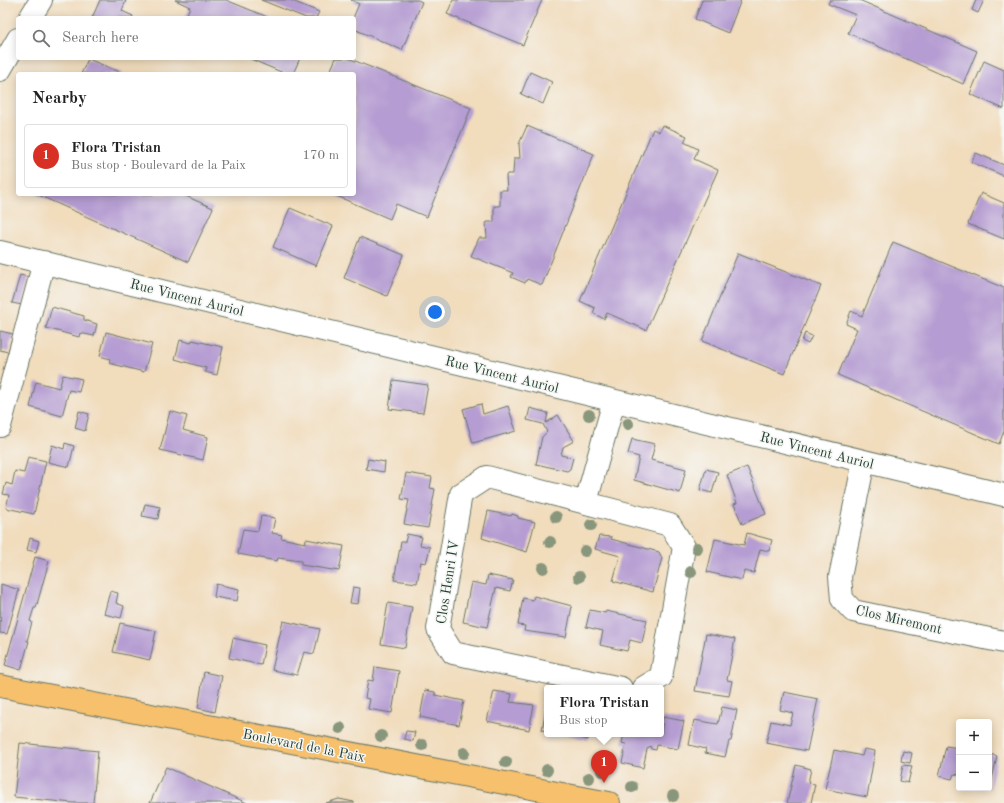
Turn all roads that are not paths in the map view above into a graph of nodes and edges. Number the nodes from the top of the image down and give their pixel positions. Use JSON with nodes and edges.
{"nodes":[{"id":1,"x":40,"y":0,"type":"edge"},
{"id":2,"x":31,"y":16,"type":"edge"},
{"id":3,"x":16,"y":42,"type":"edge"},
{"id":4,"x":0,"y":70,"type":"edge"},
{"id":5,"x":0,"y":252,"type":"edge"},
{"id":6,"x":44,"y":262,"type":"junction"},
{"id":7,"x":614,"y":401,"type":"junction"},
{"id":8,"x":0,"y":426,"type":"edge"},
{"id":9,"x":864,"y":461,"type":"junction"},
{"id":10,"x":1004,"y":495,"type":"edge"},
{"id":11,"x":586,"y":502,"type":"junction"},
{"id":12,"x":1004,"y":642,"type":"edge"},
{"id":13,"x":607,"y":685,"type":"edge"},
{"id":14,"x":648,"y":685,"type":"edge"},
{"id":15,"x":0,"y":686,"type":"edge"},
{"id":16,"x":609,"y":803,"type":"edge"}],
"edges":[{"from":1,"to":2,"type":"street"},
{"from":3,"to":4,"type":"street"},
{"from":5,"to":6,"type":"street","name":"Rue Vincent Auriol"},
{"from":6,"to":7,"type":"street","name":"Rue Vincent Auriol"},
{"from":6,"to":8,"type":"street"},
{"from":7,"to":9,"type":"street","name":"Rue Vincent Auriol"},
{"from":7,"to":11,"type":"street"},
{"from":9,"to":10,"type":"street","name":"Rue Vincent Auriol"},
{"from":9,"to":12,"type":"street","name":"Clos Miremont"},
{"from":11,"to":13,"type":"street","name":"Clos Henri IV"},
{"from":11,"to":14,"type":"street","name":"Clos Henri IV"},
{"from":15,"to":16,"type":"main road","name":"Boulevard de la Paix"}]}
